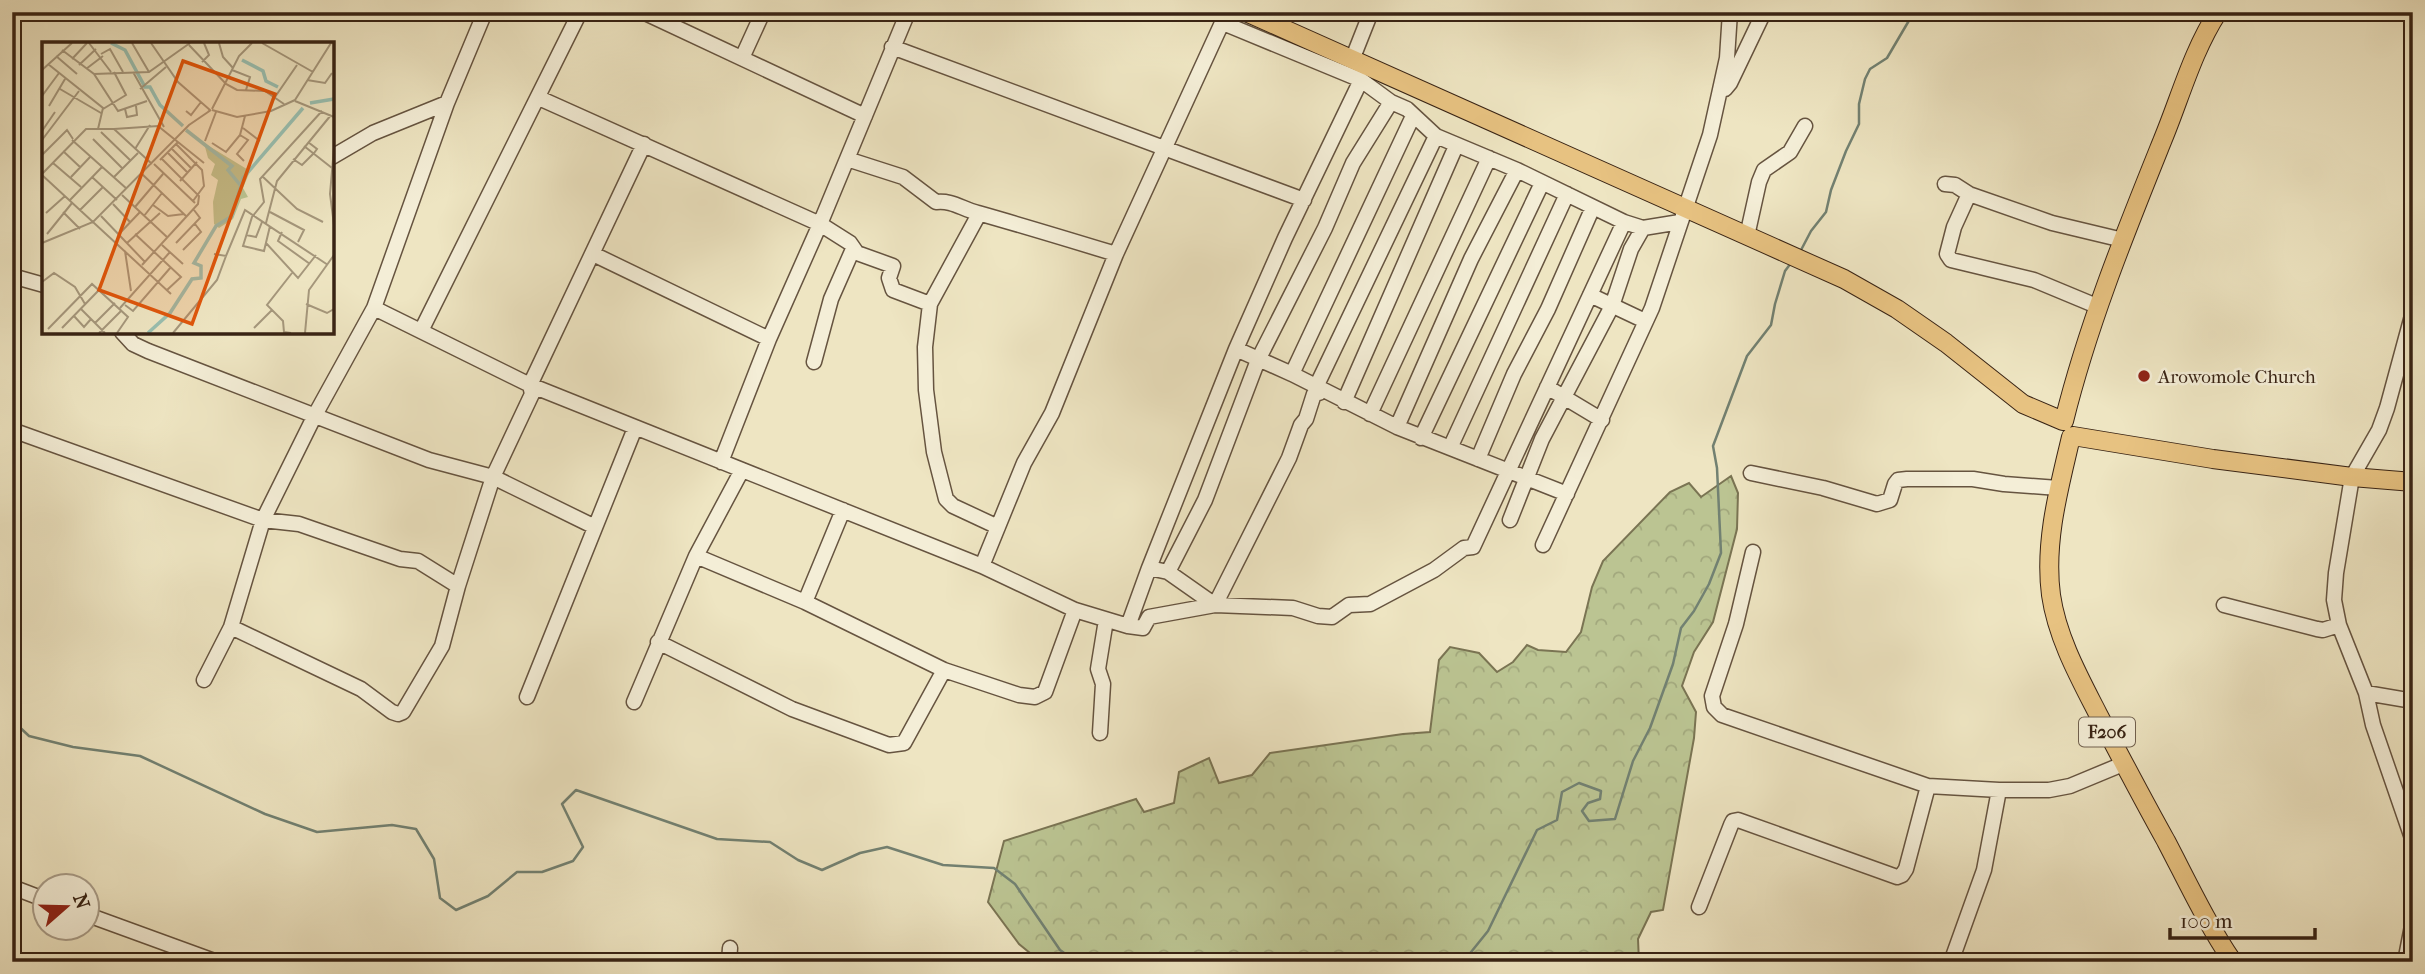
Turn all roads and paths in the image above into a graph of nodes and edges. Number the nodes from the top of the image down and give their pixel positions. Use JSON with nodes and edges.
{"nodes":[{"id":1,"x":485,"y":12,"type":"edge"},
{"id":2,"x":580,"y":12,"type":"edge"},
{"id":3,"x":643,"y":12,"type":"edge"},
{"id":4,"x":763,"y":12,"type":"edge"},
{"id":5,"x":908,"y":12,"type":"edge"},
{"id":6,"x":1246,"y":12,"type":"edge"},
{"id":7,"x":1371,"y":12,"type":"edge"},
{"id":8,"x":1730,"y":12,"type":"edge"},
{"id":9,"x":1764,"y":12,"type":"edge"},
{"id":10,"x":2218,"y":12,"type":"edge"},
{"id":11,"x":1225,"y":18,"type":"edge"},
{"id":12,"x":892,"y":47,"type":"junction"},
{"id":13,"x":742,"y":58,"type":"junction"},
{"id":14,"x":1352,"y":60,"type":"junction"},
{"id":15,"x":1361,"y":80,"type":"junction"},
{"id":16,"x":1717,"y":97,"type":"junction"},
{"id":17,"x":539,"y":98,"type":"junction"},
{"id":18,"x":1391,"y":102,"type":"junction"},
{"id":19,"x":447,"y":103,"type":"junction"},
{"id":20,"x":865,"y":116,"type":"junction"},
{"id":21,"x":1413,"y":116,"type":"junction"},
{"id":22,"x":1805,"y":126,"type":"dead end"},
{"id":23,"x":1436,"y":136,"type":"junction"},
{"id":24,"x":644,"y":144,"type":"junction"},
{"id":25,"x":1456,"y":146,"type":"junction"},
{"id":26,"x":1163,"y":149,"type":"junction"},
{"id":27,"x":334,"y":156,"type":"edge"},
{"id":28,"x":1489,"y":158,"type":"junction"},
{"id":29,"x":847,"y":159,"type":"junction"},
{"id":30,"x":1517,"y":170,"type":"junction"},
{"id":31,"x":1542,"y":183,"type":"junction"},
{"id":32,"x":1945,"y":184,"type":"dead end"},
{"id":33,"x":1567,"y":194,"type":"junction"},
{"id":34,"x":1969,"y":194,"type":"junction"},
{"id":35,"x":1304,"y":200,"type":"junction"},
{"id":36,"x":1593,"y":207,"type":"junction"},
{"id":37,"x":979,"y":214,"type":"junction"},
{"id":38,"x":1682,"y":215,"type":"junction"},
{"id":39,"x":1624,"y":222,"type":"junction"},
{"id":40,"x":820,"y":224,"type":"junction"},
{"id":41,"x":1643,"y":228,"type":"junction"},
{"id":42,"x":1747,"y":236,"type":"junction"},
{"id":43,"x":2123,"y":240,"type":"junction"},
{"id":44,"x":853,"y":249,"type":"junction"},
{"id":45,"x":593,"y":254,"type":"junction"},
{"id":46,"x":1116,"y":254,"type":"junction"},
{"id":47,"x":12,"y":276,"type":"edge"},
{"id":48,"x":42,"y":284,"type":"edge"},
{"id":49,"x":1590,"y":295,"type":"junction"},
{"id":50,"x":930,"y":304,"type":"junction"},
{"id":51,"x":1612,"y":306,"type":"junction"},
{"id":52,"x":2099,"y":307,"type":"junction"},
{"id":53,"x":374,"y":308,"type":"junction"},
{"id":54,"x":2413,"y":312,"type":"edge"},
{"id":55,"x":1645,"y":321,"type":"junction"},
{"id":56,"x":421,"y":331,"type":"junction"},
{"id":57,"x":124,"y":334,"type":"edge"},
{"id":58,"x":769,"y":339,"type":"junction"},
{"id":59,"x":1236,"y":349,"type":"junction"},
{"id":60,"x":1258,"y":360,"type":"junction"},
{"id":61,"x":814,"y":362,"type":"dead end"},
{"id":62,"x":1292,"y":374,"type":"junction"},
{"id":63,"x":530,"y":385,"type":"junction"},
{"id":64,"x":1316,"y":387,"type":"junction"},
{"id":65,"x":1547,"y":387,"type":"junction"},
{"id":66,"x":1565,"y":396,"type":"junction"},
{"id":67,"x":1344,"y":402,"type":"junction"},
{"id":68,"x":1370,"y":414,"type":"junction"},
{"id":69,"x":315,"y":415,"type":"junction"},
{"id":70,"x":1602,"y":420,"type":"junction"},
{"id":71,"x":1396,"y":427,"type":"junction"},
{"id":72,"x":635,"y":428,"type":"junction"},
{"id":73,"x":2068,"y":429,"type":"junction"},
{"id":74,"x":12,"y":430,"type":"edge"},
{"id":75,"x":1422,"y":438,"type":"junction"},
{"id":76,"x":1450,"y":448,"type":"junction"},
{"id":77,"x":1478,"y":459,"type":"junction"},
{"id":78,"x":721,"y":462,"type":"junction"},
{"id":79,"x":742,"y":470,"type":"junction"},
{"id":80,"x":1508,"y":471,"type":"junction"},
{"id":81,"x":1751,"y":474,"type":"dead end"},
{"id":82,"x":493,"y":477,"type":"junction"},
{"id":83,"x":2352,"y":477,"type":"junction"},
{"id":84,"x":1528,"y":480,"type":"junction"},
{"id":85,"x":2413,"y":482,"type":"edge"},
{"id":86,"x":2059,"y":485,"type":"junction"},
{"id":87,"x":1567,"y":494,"type":"junction"},
{"id":88,"x":843,"y":510,"type":"junction"},
{"id":89,"x":263,"y":520,"type":"junction"},
{"id":90,"x":1510,"y":520,"type":"dead end"},
{"id":91,"x":595,"y":527,"type":"junction"},
{"id":92,"x":998,"y":527,"type":"junction"},
{"id":93,"x":1543,"y":545,"type":"dead end"},
{"id":94,"x":1753,"y":552,"type":"dead end"},
{"id":95,"x":696,"y":556,"type":"junction"},
{"id":96,"x":982,"y":566,"type":"junction"},
{"id":97,"x":1149,"y":568,"type":"junction"},
{"id":98,"x":1168,"y":572,"type":"junction"},
{"id":99,"x":458,"y":586,"type":"junction"},
{"id":100,"x":805,"y":602,"type":"junction"},
{"id":101,"x":1215,"y":605,"type":"junction"},
{"id":102,"x":2224,"y":605,"type":"dead end"},
{"id":103,"x":1075,"y":610,"type":"junction"},
{"id":104,"x":1106,"y":620,"type":"junction"},
{"id":105,"x":2339,"y":625,"type":"junction"},
{"id":106,"x":1128,"y":626,"type":"junction"},
{"id":107,"x":231,"y":627,"type":"junction"},
{"id":108,"x":658,"y":642,"type":"junction"},
{"id":109,"x":944,"y":670,"type":"junction"},
{"id":110,"x":204,"y":680,"type":"dead end"},
{"id":111,"x":2366,"y":693,"type":"junction"},
{"id":112,"x":527,"y":696,"type":"dead end"},
{"id":113,"x":2413,"y":701,"type":"edge"},
{"id":114,"x":634,"y":702,"type":"dead end"},
{"id":115,"x":1100,"y":733,"type":"dead end"},
{"id":116,"x":2123,"y":764,"type":"junction"},
{"id":117,"x":1928,"y":786,"type":"junction"},
{"id":118,"x":1999,"y":790,"type":"junction"},
{"id":119,"x":2413,"y":841,"type":"edge"},
{"id":120,"x":12,"y":887,"type":"edge"},
{"id":121,"x":32,"y":895,"type":"edge"},
{"id":122,"x":1699,"y":907,"type":"dead end"},
{"id":123,"x":102,"y":920,"type":"edge"},
{"id":124,"x":2413,"y":921,"type":"edge"},
{"id":125,"x":2228,"y":960,"type":"edge"},
{"id":126,"x":217,"y":962,"type":"edge"},
{"id":127,"x":1951,"y":962,"type":"edge"},
{"id":128,"x":2405,"y":962,"type":"edge"}],
"edges":[{"from":1,"to":19,"type":"street"},
{"from":2,"to":17,"type":"street"},
{"from":3,"to":13,"type":"street"},
{"from":4,"to":13,"type":"street"},
{"from":5,"to":12,"type":"street"},
{"from":6,"to":14,"type":"main road"},
{"from":7,"to":14,"type":"street"},
{"from":8,"to":16,"type":"street"},
{"from":9,"to":16,"type":"street"},
{"from":10,"to":43,"type":"main road","number":"F206"},
{"from":11,"to":15,"type":"street"},
{"from":11,"to":26,"type":"street"},
{"from":12,"to":20,"type":"street"},
{"from":12,"to":26,"type":"street"},
{"from":13,"to":20,"type":"street"},
{"from":14,"to":38,"type":"main road"},
{"from":15,"to":18,"type":"street"},
{"from":15,"to":35,"type":"street"},
{"from":16,"to":38,"type":"street"},
{"from":17,"to":24,"type":"street"},
{"from":17,"to":56,"type":"street"},
{"from":18,"to":21,"type":"street"},
{"from":18,"to":60,"type":"street"},
{"from":19,"to":27,"type":"street"},
{"from":19,"to":53,"type":"street"},
{"from":20,"to":29,"type":"street"},
{"from":21,"to":23,"type":"street"},
{"from":21,"to":62,"type":"street"},
{"from":22,"to":42,"type":"street"},
{"from":23,"to":25,"type":"street"},
{"from":23,"to":64,"type":"street"},
{"from":24,"to":40,"type":"street"},
{"from":24,"to":45,"type":"street"},
{"from":25,"to":28,"type":"street"},
{"from":25,"to":67,"type":"street"},
{"from":26,"to":35,"type":"street"},
{"from":26,"to":46,"type":"street"},
{"from":28,"to":30,"type":"street"},
{"from":28,"to":68,"type":"street"},
{"from":29,"to":37,"type":"street"},
{"from":29,"to":40,"type":"street"},
{"from":30,"to":31,"type":"street"},
{"from":30,"to":71,"type":"street"},
{"from":31,"to":33,"type":"street"},
{"from":31,"to":75,"type":"street"},
{"from":32,"to":34,"type":"street"},
{"from":33,"to":36,"type":"street"},
{"from":33,"to":76,"type":"street"},
{"from":34,"to":43,"type":"street"},
{"from":34,"to":52,"type":"street"},
{"from":35,"to":59,"type":"street"},
{"from":36,"to":39,"type":"street"},
{"from":36,"to":77,"type":"street"},
{"from":37,"to":46,"type":"street"},
{"from":37,"to":50,"type":"street"},
{"from":38,"to":41,"type":"street"},
{"from":38,"to":42,"type":"main road"},
{"from":38,"to":55,"type":"street"},
{"from":39,"to":41,"type":"street"},
{"from":39,"to":49,"type":"street"},
{"from":40,"to":44,"type":"street"},
{"from":40,"to":58,"type":"street"},
{"from":41,"to":51,"type":"street"},
{"from":42,"to":73,"type":"main road"},
{"from":43,"to":52,"type":"main road","number":"F206"},
{"from":44,"to":50,"type":"street"},
{"from":44,"to":61,"type":"street"},
{"from":45,"to":58,"type":"street"},
{"from":45,"to":63,"type":"street"},
{"from":46,"to":92,"type":"street"},
{"from":47,"to":48,"type":"street"},
{"from":49,"to":51,"type":"street"},
{"from":49,"to":65,"type":"street"},
{"from":50,"to":92,"type":"street"},
{"from":51,"to":55,"type":"street"},
{"from":51,"to":66,"type":"street"},
{"from":52,"to":73,"type":"main road","number":"F206"},
{"from":53,"to":56,"type":"street"},
{"from":53,"to":69,"type":"street"},
{"from":54,"to":83,"type":"street"},
{"from":55,"to":70,"type":"street"},
{"from":56,"to":63,"type":"street"},
{"from":57,"to":69,"type":"street"},
{"from":58,"to":78,"type":"street"},
{"from":59,"to":60,"type":"street"},
{"from":59,"to":97,"type":"street"},
{"from":60,"to":62,"type":"street"},
{"from":60,"to":98,"type":"street"},
{"from":62,"to":64,"type":"street"},
{"from":63,"to":72,"type":"street"},
{"from":63,"to":82,"type":"street"},
{"from":64,"to":67,"type":"street"},
{"from":64,"to":101,"type":"street"},
{"from":65,"to":66,"type":"street"},
{"from":65,"to":80,"type":"street"},
{"from":66,"to":70,"type":"street"},
{"from":66,"to":84,"type":"street"},
{"from":67,"to":68,"type":"street"},
{"from":68,"to":71,"type":"street"},
{"from":69,"to":82,"type":"street"},
{"from":69,"to":89,"type":"street"},
{"from":70,"to":87,"type":"street"},
{"from":71,"to":75,"type":"street"},
{"from":72,"to":78,"type":"street"},
{"from":72,"to":91,"type":"street"},
{"from":73,"to":83,"type":"main road"},
{"from":73,"to":86,"type":"main road","number":"F206"},
{"from":74,"to":89,"type":"street"},
{"from":75,"to":76,"type":"street"},
{"from":76,"to":77,"type":"street"},
{"from":77,"to":80,"type":"street"},
{"from":78,"to":79,"type":"street"},
{"from":79,"to":88,"type":"street"},
{"from":79,"to":95,"type":"street"},
{"from":80,"to":84,"type":"street"},
{"from":80,"to":101,"type":"street"},
{"from":81,"to":86,"type":"street"},
{"from":82,"to":91,"type":"street"},
{"from":82,"to":99,"type":"street"},
{"from":83,"to":85,"type":"main road"},
{"from":83,"to":105,"type":"street"},
{"from":84,"to":87,"type":"street"},
{"from":84,"to":90,"type":"street"},
{"from":86,"to":116,"type":"main road","number":"F206"},
{"from":87,"to":93,"type":"street"},
{"from":88,"to":96,"type":"street"},
{"from":88,"to":100,"type":"street"},
{"from":89,"to":99,"type":"street"},
{"from":89,"to":107,"type":"street"},
{"from":91,"to":112,"type":"street"},
{"from":92,"to":96,"type":"street"},
{"from":94,"to":117,"type":"street"},
{"from":95,"to":100,"type":"street"},
{"from":95,"to":108,"type":"street"},
{"from":96,"to":103,"type":"street"},
{"from":97,"to":98,"type":"street"},
{"from":97,"to":106,"type":"street"},
{"from":98,"to":101,"type":"street"},
{"from":99,"to":107,"type":"street"},
{"from":100,"to":109,"type":"street"},
{"from":101,"to":106,"type":"street"},
{"from":102,"to":105,"type":"street"},
{"from":103,"to":104,"type":"street"},
{"from":103,"to":109,"type":"street"},
{"from":104,"to":106,"type":"street"},
{"from":104,"to":115,"type":"street"},
{"from":105,"to":111,"type":"street"},
{"from":107,"to":110,"type":"street"},
{"from":108,"to":109,"type":"street"},
{"from":108,"to":114,"type":"street"},
{"from":111,"to":113,"type":"street"},
{"from":111,"to":119,"type":"street"},
{"from":116,"to":118,"type":"street"},
{"from":116,"to":125,"type":"main road","number":"F206"},
{"from":117,"to":118,"type":"street"},
{"from":117,"to":122,"type":"street"},
{"from":118,"to":127,"type":"street"},
{"from":120,"to":121,"type":"street"},
{"from":123,"to":126,"type":"street"},
{"from":124,"to":128,"type":"street"}]}
